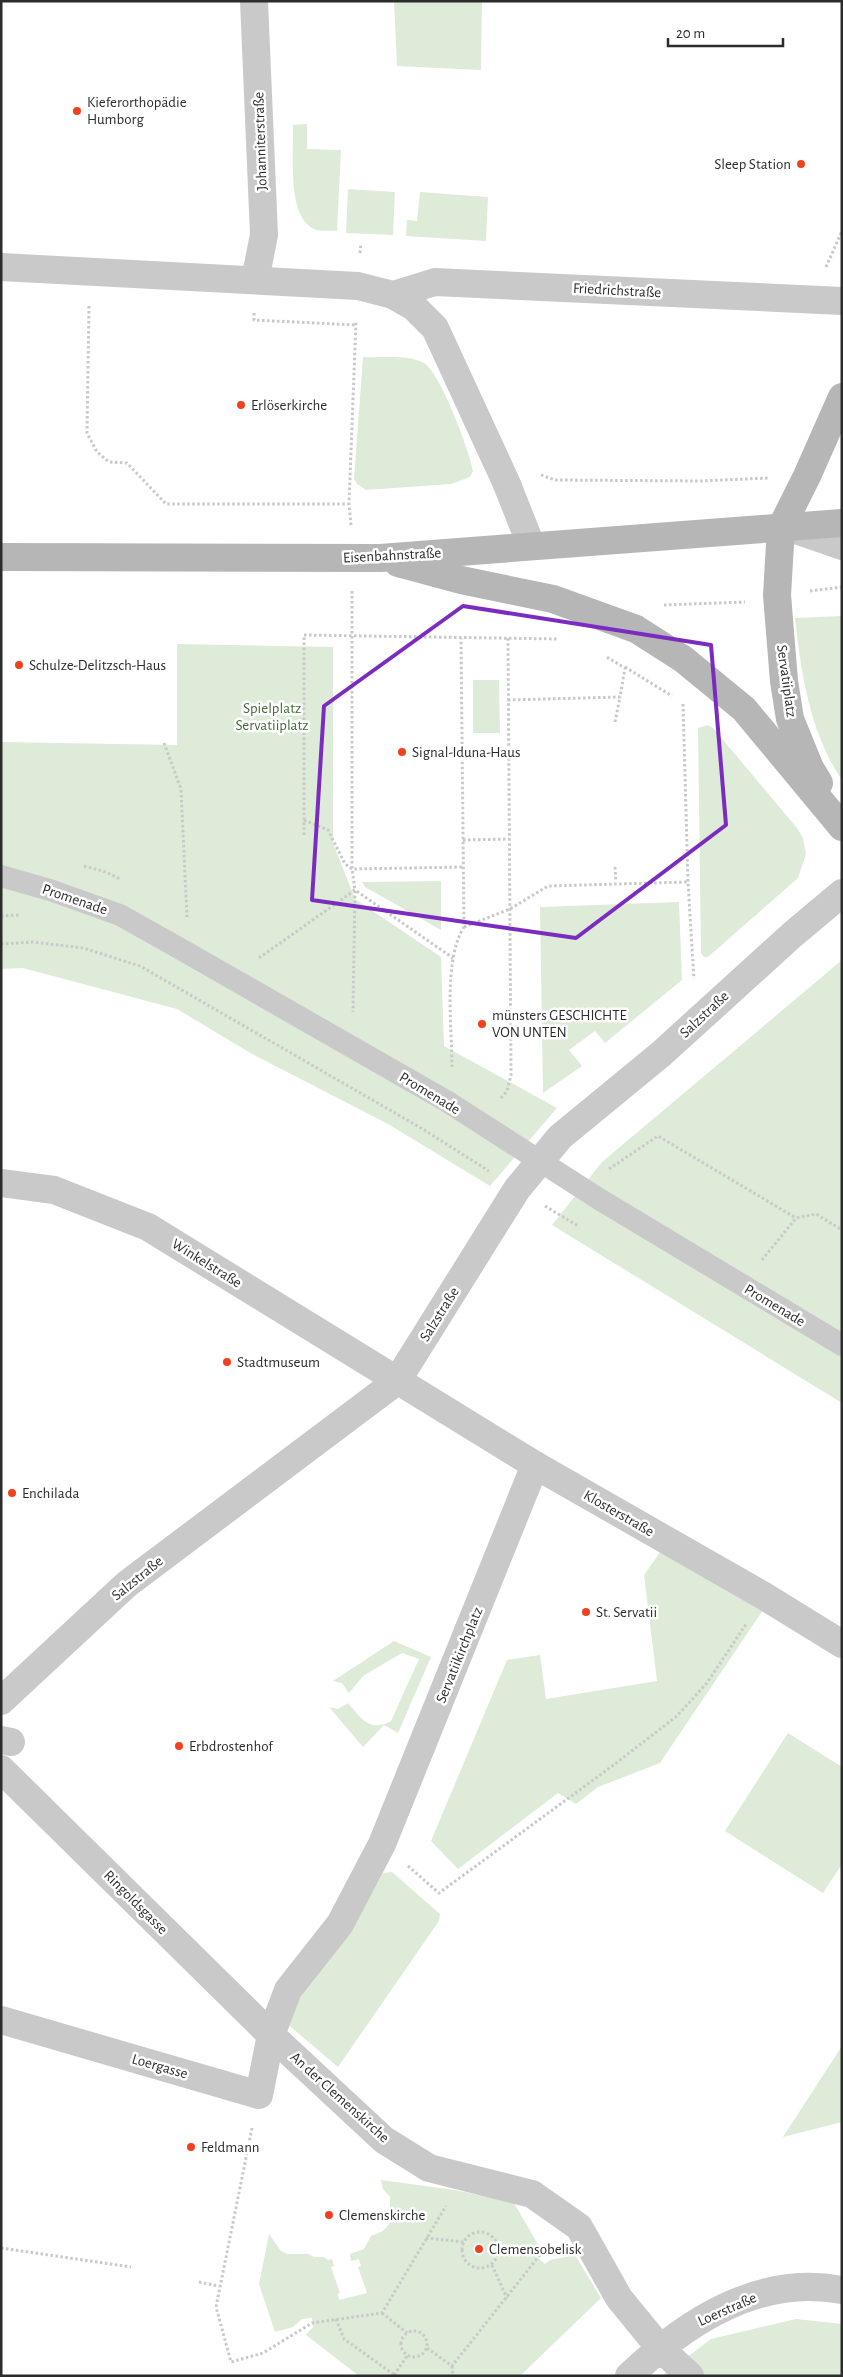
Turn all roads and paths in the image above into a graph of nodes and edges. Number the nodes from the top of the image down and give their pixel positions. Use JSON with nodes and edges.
{"nodes":[{"id":1,"x":254,"y":1,"type":"edge"},
{"id":2,"x":361,"y":243,"type":"dead end"},
{"id":3,"x":1,"y":267,"type":"edge"},
{"id":4,"x":89,"y":271,"type":"junction"},
{"id":5,"x":255,"y":280,"type":"junction"},
{"id":6,"x":358,"y":286,"type":"junction"},
{"id":7,"x":393,"y":295,"type":"junction"},
{"id":8,"x":842,"y":301,"type":"edge"},
{"id":9,"x":842,"y":397,"type":"edge"},
{"id":10,"x":539,"y":475,"type":"dead end"},
{"id":11,"x":808,"y":476,"type":"junction"},
{"id":12,"x":349,"y":504,"type":"junction"},
{"id":13,"x":842,"y":523,"type":"edge"},
{"id":14,"x":781,"y":528,"type":"junction"},
{"id":15,"x":531,"y":545,"type":"junction"},
{"id":16,"x":842,"y":548,"type":"edge"},
{"id":17,"x":1,"y":557,"type":"edge"},
{"id":18,"x":367,"y":558,"type":"junction"},
{"id":19,"x":352,"y":635,"type":"junction"},
{"id":20,"x":461,"y":638,"type":"junction"},
{"id":21,"x":508,"y":638,"type":"junction"},
{"id":22,"x":558,"y":639,"type":"dead end"},
{"id":23,"x":601,"y":654,"type":"dead end"},
{"id":24,"x":625,"y":668,"type":"junction"},
{"id":25,"x":620,"y":697,"type":"junction"},
{"id":26,"x":508,"y":700,"type":"junction"},
{"id":27,"x":615,"y":722,"type":"dead end"},
{"id":28,"x":164,"y":743,"type":"dead end"},
{"id":29,"x":304,"y":820,"type":"junction"},
{"id":30,"x":842,"y":825,"type":"edge"},
{"id":31,"x":304,"y":835,"type":"dead end"},
{"id":32,"x":509,"y":839,"type":"junction"},
{"id":33,"x":463,"y":840,"type":"junction"},
{"id":34,"x":463,"y":867,"type":"junction"},
{"id":35,"x":615,"y":867,"type":"dead end"},
{"id":36,"x":352,"y":870,"type":"junction"},
{"id":37,"x":1,"y":876,"type":"edge"},
{"id":38,"x":616,"y":882,"type":"junction"},
{"id":39,"x":688,"y":882,"type":"junction"},
{"id":40,"x":355,"y":890,"type":"junction"},
{"id":41,"x":842,"y":893,"type":"edge"},
{"id":42,"x":510,"y":908,"type":"junction"},
{"id":43,"x":187,"y":918,"type":"dead end"},
{"id":44,"x":464,"y":927,"type":"junction"},
{"id":45,"x":1,"y":944,"type":"edge"},
{"id":46,"x":453,"y":958,"type":"junction"},
{"id":47,"x":231,"y":977,"type":"junction"},
{"id":48,"x":711,"y":1007,"type":"junction"},
{"id":49,"x":352,"y":1047,"type":"junction"},
{"id":50,"x":448,"y":1102,"type":"junction"},
{"id":51,"x":483,"y":1124,"type":"junction"},
{"id":52,"x":464,"y":1155,"type":"junction"},
{"id":53,"x":538,"y":1161,"type":"junction"},
{"id":54,"x":1,"y":1183,"type":"edge"},
{"id":55,"x":517,"y":1189,"type":"junction"},
{"id":56,"x":587,"y":1192,"type":"junction"},
{"id":57,"x":796,"y":1218,"type":"junction"},
{"id":58,"x":568,"y":1220,"type":"junction"},
{"id":59,"x":584,"y":1229,"type":"dead end"},
{"id":60,"x":842,"y":1230,"type":"edge"},
{"id":61,"x":761,"y":1262,"type":"dead end"},
{"id":62,"x":842,"y":1345,"type":"edge"},
{"id":63,"x":397,"y":1382,"type":"junction"},
{"id":64,"x":535,"y":1465,"type":"junction"},
{"id":65,"x":764,"y":1596,"type":"junction"},
{"id":66,"x":842,"y":1644,"type":"edge"},
{"id":67,"x":1,"y":1701,"type":"edge"},
{"id":68,"x":1,"y":1769,"type":"edge"},
{"id":69,"x":382,"y":1844,"type":"junction"},
{"id":70,"x":1,"y":2020,"type":"edge"},
{"id":71,"x":271,"y":2035,"type":"junction"},
{"id":72,"x":259,"y":2095,"type":"junction"},
{"id":73,"x":458,"y":2175,"type":"junction"},
{"id":74,"x":566,"y":2218,"type":"junction"},
{"id":75,"x":426,"y":2238,"type":"junction"},
{"id":76,"x":464,"y":2242,"type":"junction"},
{"id":77,"x":1,"y":2248,"type":"edge"},
{"id":78,"x":492,"y":2264,"type":"junction"},
{"id":79,"x":131,"y":2267,"type":"dead end"},
{"id":80,"x":199,"y":2282,"type":"dead end"},
{"id":81,"x":219,"y":2286,"type":"junction"},
{"id":82,"x":842,"y":2290,"type":"edge"},
{"id":83,"x":507,"y":2298,"type":"junction"},
{"id":84,"x":382,"y":2312,"type":"junction"},
{"id":85,"x":336,"y":2319,"type":"junction"},
{"id":86,"x":407,"y":2333,"type":"junction"},
{"id":87,"x":659,"y":2347,"type":"junction"},
{"id":88,"x":427,"y":2348,"type":"junction"},
{"id":89,"x":407,"y":2356,"type":"junction"},
{"id":90,"x":452,"y":2366,"type":"junction"},
{"id":91,"x":395,"y":2375,"type":"edge"},
{"id":92,"x":453,"y":2376,"type":"edge"},
{"id":93,"x":629,"y":2376,"type":"edge"},
{"id":94,"x":690,"y":2376,"type":"edge"}],
"edges":[{"from":1,"to":5,"type":"street","name":"Johanniterstraße"},
{"from":2,"to":6,"type":"path"},
{"from":3,"to":4,"type":"street"},
{"from":4,"to":5,"type":"street"},
{"from":4,"to":12,"type":"path"},
{"from":5,"to":6,"type":"street"},
{"from":6,"to":7,"type":"street"},
{"from":6,"to":12,"type":"path"},
{"from":7,"to":8,"type":"street","name":"Friedrichstraße"},
{"from":7,"to":15,"type":"street"},
{"from":9,"to":11,"type":"main road"},
{"from":10,"to":11,"type":"path"},
{"from":11,"to":14,"type":"main road"},
{"from":12,"to":18,"type":"path"},
{"from":13,"to":14,"type":"main road","name":"Eisenbahnstraße"},
{"from":14,"to":15,"type":"main road","name":"Eisenbahnstraße"},
{"from":14,"to":16,"type":"lane"},
{"from":14,"to":30,"type":"main road","name":"Servatiiplatz"},
{"from":15,"to":18,"type":"main road","name":"Eisenbahnstraße"},
{"from":17,"to":18,"type":"main road","name":"Eisenbahnstraße"},
{"from":18,"to":19,"type":"path"},
{"from":18,"to":30,"type":"main road"},
{"from":19,"to":20,"type":"path"},
{"from":19,"to":29,"type":"path"},
{"from":19,"to":36,"type":"path"},
{"from":20,"to":21,"type":"path"},
{"from":20,"to":33,"type":"path"},
{"from":21,"to":22,"type":"path"},
{"from":21,"to":26,"type":"path"},
{"from":23,"to":24,"type":"path"},
{"from":24,"to":25,"type":"path"},
{"from":24,"to":39,"type":"path"},
{"from":25,"to":26,"type":"path"},
{"from":25,"to":27,"type":"path"},
{"from":26,"to":32,"type":"path"},
{"from":28,"to":43,"type":"path"},
{"from":29,"to":31,"type":"path"},
{"from":29,"to":36,"type":"path"},
{"from":32,"to":33,"type":"path"},
{"from":32,"to":42,"type":"path"},
{"from":33,"to":34,"type":"path"},
{"from":34,"to":36,"type":"path"},
{"from":34,"to":44,"type":"path"},
{"from":35,"to":38,"type":"path"},
{"from":36,"to":40,"type":"path"},
{"from":37,"to":47,"type":"lane","name":"Promenade"},
{"from":38,"to":39,"type":"path"},
{"from":38,"to":42,"type":"path"},
{"from":39,"to":48,"type":"path"},
{"from":40,"to":46,"type":"path"},
{"from":40,"to":47,"type":"path"},
{"from":40,"to":49,"type":"path"},
{"from":41,"to":48,"type":"street","name":"Salzstraße"},
{"from":42,"to":44,"type":"path"},
{"from":42,"to":51,"type":"path"},
{"from":44,"to":46,"type":"path"},
{"from":45,"to":52,"type":"path"},
{"from":46,"to":50,"type":"path"},
{"from":47,"to":49,"type":"lane","name":"Promenade"},
{"from":48,"to":53,"type":"street","name":"Salzstraße"},
{"from":49,"to":50,"type":"lane","name":"Promenade"},
{"from":50,"to":51,"type":"lane","name":"Promenade"},
{"from":51,"to":52,"type":"path"},
{"from":51,"to":53,"type":"lane","name":"Promenade"},
{"from":52,"to":55,"type":"path"},
{"from":53,"to":55,"type":"street","name":"Salzstraße"},
{"from":53,"to":56,"type":"lane","name":"Promenade"},
{"from":54,"to":63,"type":"street","name":"Winkelstraße"},
{"from":55,"to":58,"type":"path"},
{"from":55,"to":63,"type":"street","name":"Salzstraße"},
{"from":56,"to":57,"type":"path"},
{"from":56,"to":58,"type":"path"},
{"from":56,"to":62,"type":"lane","name":"Promenade"},
{"from":57,"to":60,"type":"path"},
{"from":57,"to":61,"type":"path"},
{"from":58,"to":59,"type":"path"},
{"from":63,"to":64,"type":"street","name":"Klosterstraße"},
{"from":63,"to":67,"type":"street","name":"Salzstraße"},
{"from":64,"to":65,"type":"street","name":"Klosterstraße"},
{"from":64,"to":69,"type":"street","name":"Servatiikirchplatz"},
{"from":65,"to":66,"type":"street","name":"Klosterstraße"},
{"from":65,"to":69,"type":"path"},
{"from":68,"to":71,"type":"street","name":"Ringoldsgasse"},
{"from":69,"to":71,"type":"street","name":"Servatiikirchplatz"},
{"from":70,"to":72,"type":"street","name":"Loergasse"},
{"from":71,"to":72,"type":"street"},
{"from":71,"to":73,"type":"street","name":"An der Clemenskirche"},
{"from":72,"to":81,"type":"path"},
{"from":73,"to":74,"type":"street","name":"An der Clemenskirche"},
{"from":73,"to":75,"type":"path"},
{"from":74,"to":83,"type":"path"},
{"from":74,"to":87,"type":"street","name":"An der Clemenskirche"},
{"from":75,"to":76,"type":"path"},
{"from":75,"to":84,"type":"path"},
{"from":76,"to":78,"type":"path"},
{"from":76,"to":78,"type":"path"},
{"from":77,"to":79,"type":"path"},
{"from":78,"to":83,"type":"path"},
{"from":80,"to":81,"type":"path"},
{"from":81,"to":85,"type":"path"},
{"from":82,"to":87,"type":"street","name":"Loerstraße"},
{"from":83,"to":90,"type":"path"},
{"from":84,"to":85,"type":"path"},
{"from":84,"to":86,"type":"path"},
{"from":85,"to":91,"type":"path"},
{"from":86,"to":88,"type":"path"},
{"from":86,"to":89,"type":"path"},
{"from":87,"to":93,"type":"street","name":"Loerstraße"},
{"from":87,"to":94,"type":"street","name":"An der Clemenskirche"},
{"from":88,"to":89,"type":"path"},
{"from":88,"to":90,"type":"path"},
{"from":89,"to":91,"type":"path"},
{"from":90,"to":92,"type":"path"}]}
